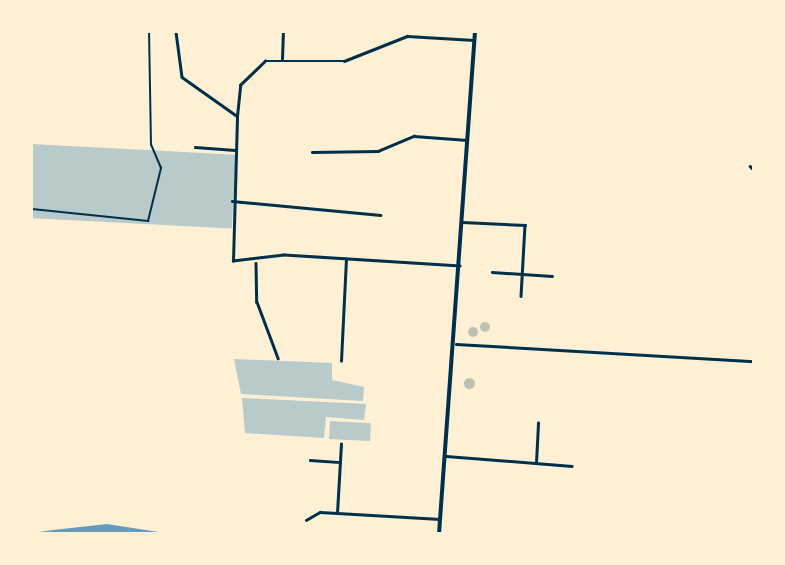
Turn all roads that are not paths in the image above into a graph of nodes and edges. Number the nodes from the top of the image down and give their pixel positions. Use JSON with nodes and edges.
{"nodes":[{"id":1,"x":176,"y":32,"type":"edge"},
{"id":2,"x":283,"y":32,"type":"edge"},
{"id":3,"x":475,"y":32,"type":"edge"},
{"id":4,"x":474,"y":40,"type":"junction"},
{"id":5,"x":282,"y":59,"type":"junction"},
{"id":6,"x":237,"y":116,"type":"junction"},
{"id":7,"x":467,"y":140,"type":"junction"},
{"id":8,"x":195,"y":148,"type":"dead end"},
{"id":9,"x":235,"y":150,"type":"junction"},
{"id":10,"x":313,"y":152,"type":"dead end"},
{"id":11,"x":750,"y":166,"type":"dead end"},
{"id":12,"x":754,"y":170,"type":"edge"},
{"id":13,"x":232,"y":201,"type":"junction"},
{"id":14,"x":380,"y":215,"type":"dead end"},
{"id":15,"x":462,"y":222,"type":"junction"},
{"id":16,"x":346,"y":259,"type":"junction"},
{"id":17,"x":256,"y":263,"type":"junction"},
{"id":18,"x":460,"y":266,"type":"junction"},
{"id":19,"x":492,"y":272,"type":"dead end"},
{"id":20,"x":522,"y":274,"type":"junction"},
{"id":21,"x":552,"y":276,"type":"dead end"},
{"id":22,"x":521,"y":296,"type":"dead end"},
{"id":23,"x":456,"y":344,"type":"junction"},
{"id":24,"x":278,"y":358,"type":"dead end"},
{"id":25,"x":341,"y":361,"type":"dead end"},
{"id":26,"x":754,"y":361,"type":"edge"},
{"id":27,"x":538,"y":423,"type":"dead end"},
{"id":28,"x":341,"y":444,"type":"dead end"},
{"id":29,"x":446,"y":456,"type":"junction"},
{"id":30,"x":310,"y":460,"type":"dead end"},
{"id":31,"x":340,"y":462,"type":"junction"},
{"id":32,"x":536,"y":463,"type":"junction"},
{"id":33,"x":572,"y":466,"type":"dead end"},
{"id":34,"x":337,"y":513,"type":"junction"},
{"id":35,"x":440,"y":519,"type":"junction"},
{"id":36,"x":306,"y":520,"type":"dead end"},
{"id":37,"x":439,"y":534,"type":"edge"}],
"edges":[{"from":1,"to":6,"type":"street"},
{"from":2,"to":5,"type":"street"},
{"from":3,"to":4,"type":"street"},
{"from":4,"to":5,"type":"street"},
{"from":4,"to":7,"type":"street"},
{"from":5,"to":6,"type":"street"},
{"from":6,"to":9,"type":"street"},
{"from":7,"to":10,"type":"street"},
{"from":7,"to":15,"type":"street"},
{"from":8,"to":9,"type":"street"},
{"from":9,"to":13,"type":"street"},
{"from":11,"to":12,"type":"street"},
{"from":13,"to":14,"type":"street"},
{"from":13,"to":17,"type":"street"},
{"from":15,"to":18,"type":"street"},
{"from":15,"to":20,"type":"street"},
{"from":16,"to":17,"type":"street"},
{"from":16,"to":18,"type":"street"},
{"from":16,"to":25,"type":"street"},
{"from":17,"to":24,"type":"street"},
{"from":18,"to":23,"type":"street"},
{"from":19,"to":20,"type":"street"},
{"from":20,"to":21,"type":"street"},
{"from":20,"to":22,"type":"street"},
{"from":23,"to":26,"type":"street"},
{"from":23,"to":29,"type":"street"},
{"from":27,"to":32,"type":"street"},
{"from":28,"to":31,"type":"street"},
{"from":29,"to":32,"type":"street"},
{"from":29,"to":35,"type":"street"},
{"from":30,"to":31,"type":"street"},
{"from":31,"to":34,"type":"street"},
{"from":32,"to":33,"type":"street"},
{"from":34,"to":35,"type":"street"},
{"from":34,"to":36,"type":"street"},
{"from":35,"to":37,"type":"street"}]}
